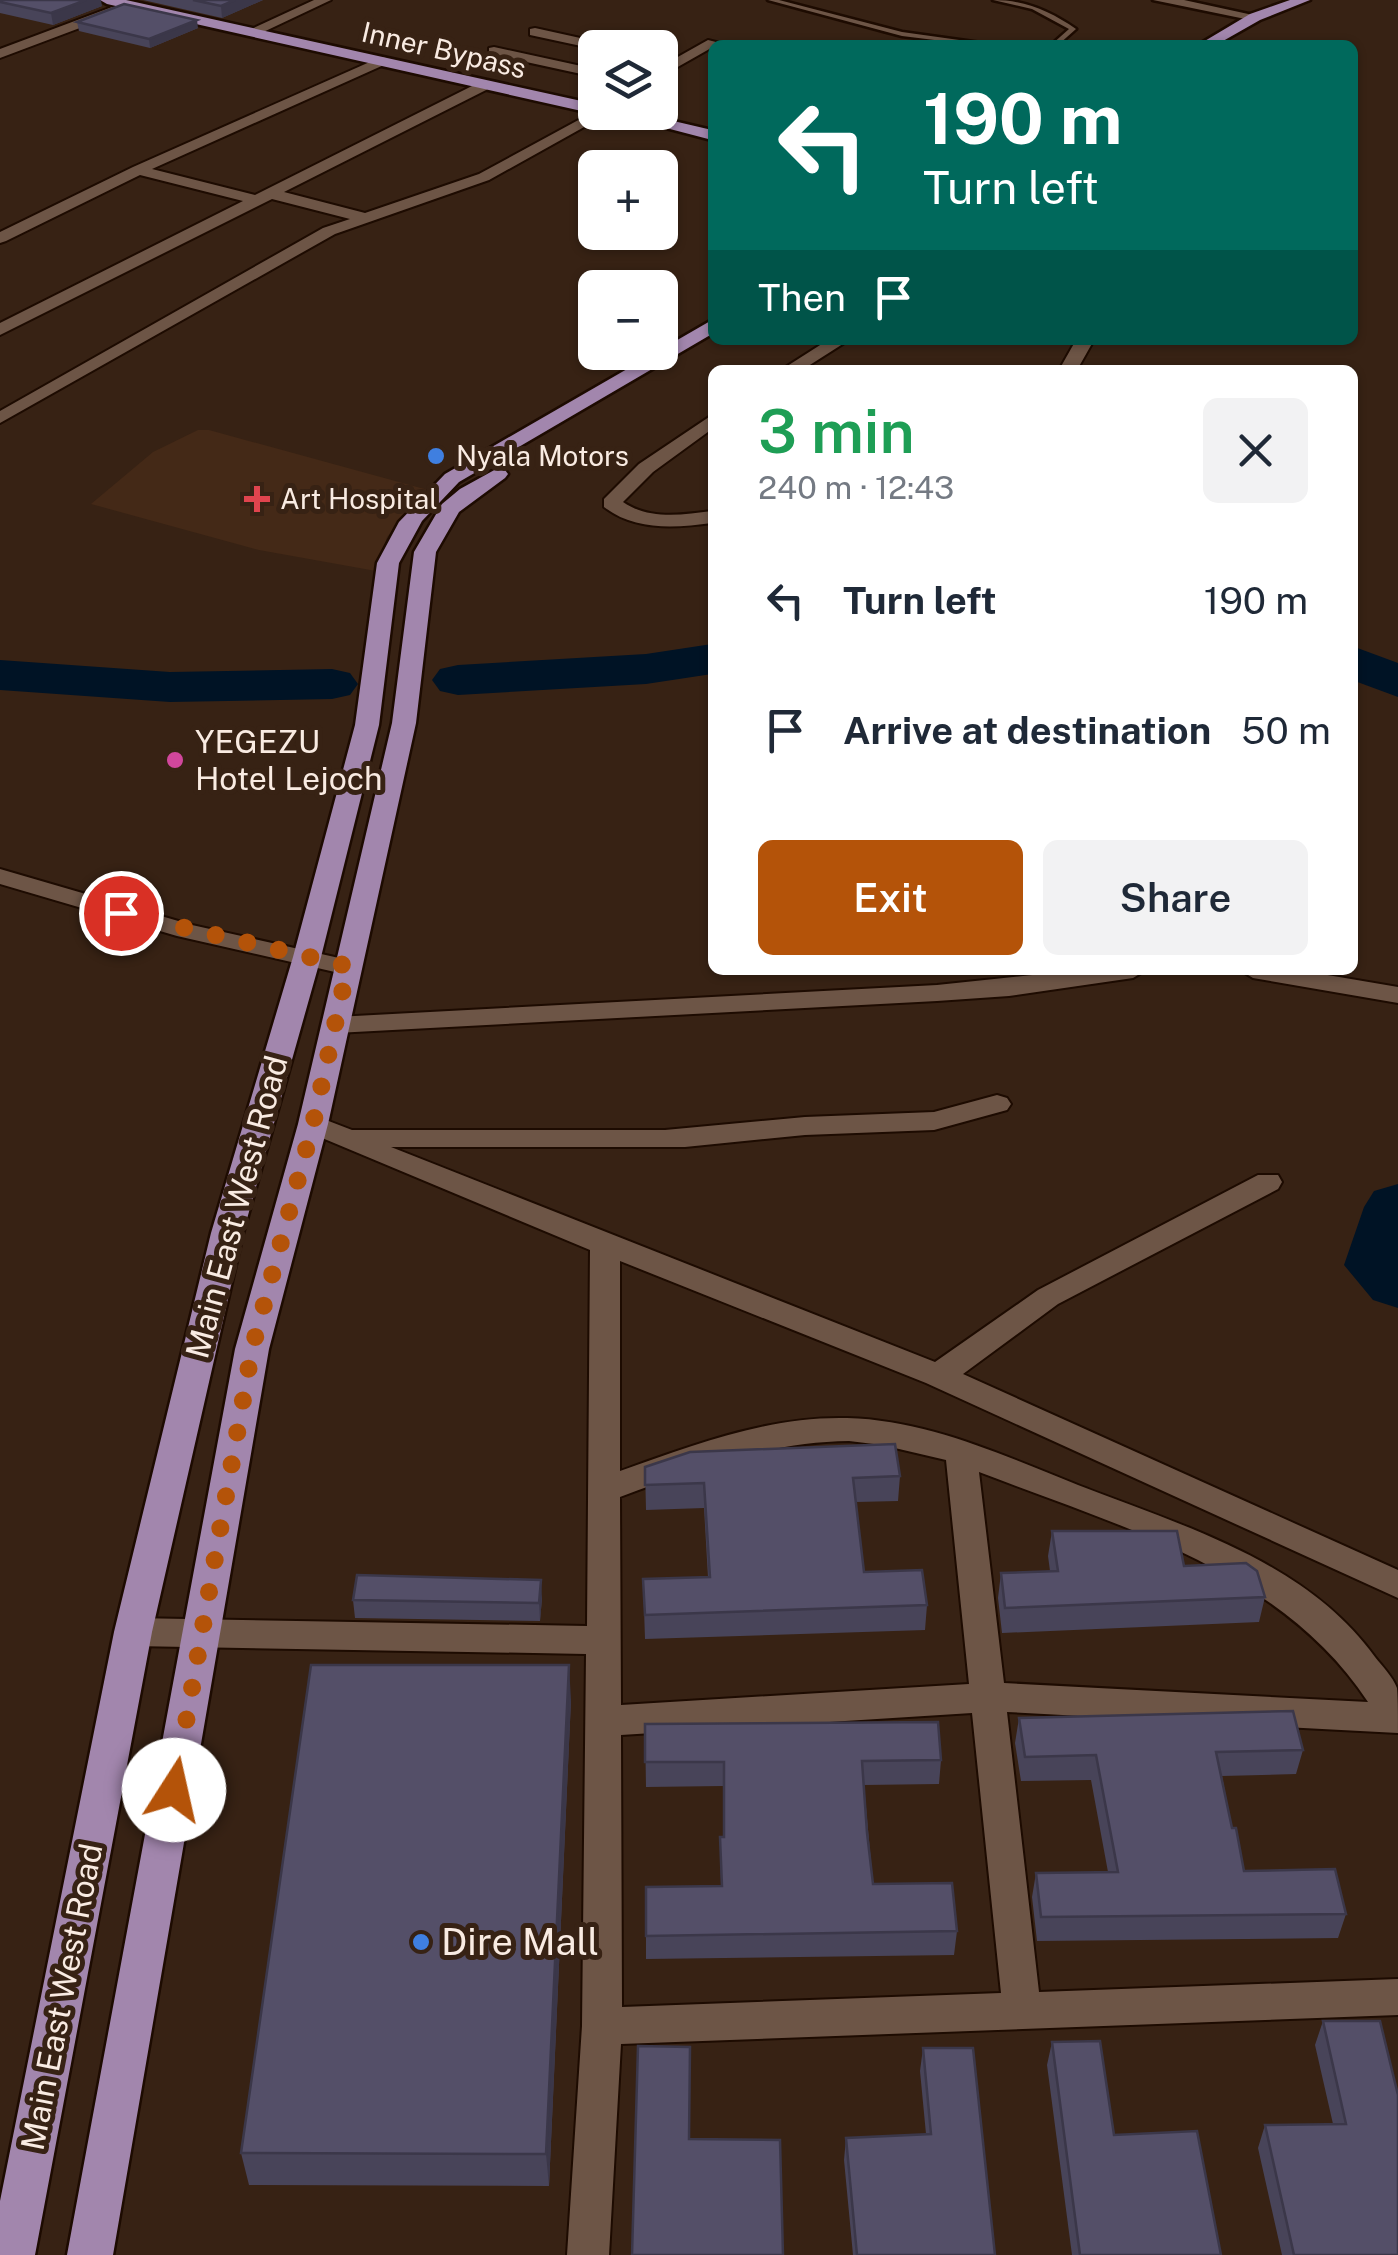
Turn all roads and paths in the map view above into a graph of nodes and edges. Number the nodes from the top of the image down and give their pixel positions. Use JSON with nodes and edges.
{"nodes":[{"id":1,"x":107,"y":0,"type":"edge"},
{"id":2,"x":151,"y":0,"type":"edge"},
{"id":3,"x":325,"y":0,"type":"edge"},
{"id":4,"x":770,"y":0,"type":"edge"},
{"id":5,"x":996,"y":0,"type":"edge"},
{"id":6,"x":1160,"y":0,"type":"edge"},
{"id":7,"x":1304,"y":0,"type":"edge"},
{"id":8,"x":127,"y":4,"type":"junction"},
{"id":9,"x":1261,"y":10,"type":"edge"},
{"id":10,"x":259,"y":29,"type":"junction"},
{"id":11,"x":535,"y":32,"type":"dead end"},
{"id":12,"x":951,"y":40,"type":"edge"},
{"id":13,"x":1060,"y":40,"type":"edge"},
{"id":14,"x":1196,"y":40,"type":"edge"},
{"id":15,"x":1213,"y":40,"type":"edge"},
{"id":16,"x":578,"y":42,"type":"edge"},
{"id":17,"x":708,"y":46,"type":"edge"},
{"id":18,"x":494,"y":51,"type":"dead end"},
{"id":19,"x":0,"y":54,"type":"edge"},
{"id":20,"x":381,"y":61,"type":"junction"},
{"id":21,"x":678,"y":63,"type":"edge"},
{"id":22,"x":578,"y":69,"type":"edge"},
{"id":23,"x":485,"y":85,"type":"junction"},
{"id":24,"x":578,"y":96,"type":"edge"},
{"id":25,"x":578,"y":105,"type":"edge"},
{"id":26,"x":678,"y":118,"type":"edge"},
{"id":27,"x":708,"y":125,"type":"edge"},
{"id":28,"x":578,"y":127,"type":"edge"},
{"id":29,"x":678,"y":127,"type":"edge"},
{"id":30,"x":708,"y":134,"type":"edge"},
{"id":31,"x":138,"y":170,"type":"junction"},
{"id":32,"x":262,"y":196,"type":"junction"},
{"id":33,"x":362,"y":217,"type":"junction"},
{"id":34,"x":0,"y":238,"type":"edge"},
{"id":35,"x":0,"y":330,"type":"edge"},
{"id":36,"x":708,"y":337,"type":"edge"},
{"id":37,"x":708,"y":341,"type":"edge"},
{"id":38,"x":832,"y":345,"type":"edge"},
{"id":39,"x":798,"y":365,"type":"edge"},
{"id":40,"x":1,"y":418,"type":"edge"},
{"id":41,"x":708,"y":424,"type":"edge"},
{"id":42,"x":472,"y":466,"type":"junction"},
{"id":43,"x":498,"y":474,"type":"junction"},
{"id":44,"x":708,"y":517,"type":"edge"},
{"id":45,"x":343,"y":809,"type":"junction"},
{"id":46,"x":384,"y":810,"type":"junction"},
{"id":47,"x":0,"y":876,"type":"edge"},
{"id":48,"x":307,"y":957,"type":"junction"},
{"id":49,"x":348,"y":966,"type":"junction"},
{"id":50,"x":1099,"y":975,"type":"edge"},
{"id":51,"x":1283,"y":975,"type":"edge"},
{"id":52,"x":1398,"y":994,"type":"edge"},
{"id":53,"x":336,"y":1025,"type":"junction"},
{"id":54,"x":997,"y":1104,"type":"dead end"},
{"id":55,"x":313,"y":1124,"type":"junction"},
{"id":56,"x":349,"y":1137,"type":"junction"},
{"id":57,"x":1268,"y":1182,"type":"dead end"},
{"id":58,"x":605,"y":1244,"type":"junction"},
{"id":59,"x":936,"y":1375,"type":"junction"},
{"id":60,"x":961,"y":1453,"type":"junction"},
{"id":61,"x":604,"y":1490,"type":"junction"},
{"id":62,"x":1398,"y":1585,"type":"edge"},
{"id":63,"x":133,"y":1632,"type":"junction"},
{"id":64,"x":202,"y":1635,"type":"junction"},
{"id":65,"x":604,"y":1640,"type":"junction"},
{"id":66,"x":990,"y":1698,"type":"junction"},
{"id":67,"x":1398,"y":1718,"type":"edge"},
{"id":68,"x":605,"y":1721,"type":"junction"},
{"id":69,"x":1398,"y":1997,"type":"edge"},
{"id":70,"x":1022,"y":2009,"type":"junction"},
{"id":71,"x":602,"y":2026,"type":"junction"},
{"id":72,"x":12,"y":2255,"type":"edge"},
{"id":73,"x":90,"y":2255,"type":"edge"},
{"id":74,"x":588,"y":2255,"type":"edge"}],
"edges":[{"from":1,"to":8,"type":"main road","name":"Inner Bypass"},
{"from":2,"to":10,"type":"main road","name":"Inner Bypass"},
{"from":3,"to":10,"type":"street"},
{"from":4,"to":12,"type":"lane"},
{"from":5,"to":13,"type":"lane"},
{"from":6,"to":9,"type":"main road"},
{"from":7,"to":9,"type":"main road"},
{"from":8,"to":10,"type":"main road","name":"Inner Bypass"},
{"from":8,"to":19,"type":"street"},
{"from":9,"to":14,"type":"main road"},
{"from":9,"to":15,"type":"main road"},
{"from":10,"to":20,"type":"main road","name":"Inner Bypass"},
{"from":10,"to":24,"type":"main road","name":"Inner Bypass"},
{"from":11,"to":16,"type":"street"},
{"from":17,"to":21,"type":"street"},
{"from":18,"to":22,"type":"street"},
{"from":20,"to":23,"type":"main road","name":"Inner Bypass"},
{"from":20,"to":31,"type":"street"},
{"from":23,"to":25,"type":"main road","name":"Inner Bypass"},
{"from":23,"to":32,"type":"street"},
{"from":26,"to":27,"type":"main road"},
{"from":28,"to":33,"type":"street"},
{"from":29,"to":30,"type":"main road"},
{"from":31,"to":32,"type":"street"},
{"from":31,"to":34,"type":"street"},
{"from":32,"to":33,"type":"street"},
{"from":32,"to":35,"type":"street"},
{"from":33,"to":40,"type":"street"},
{"from":36,"to":42,"type":"main road","name":"Main East West Road"},
{"from":37,"to":43,"type":"main road","name":"Main East West Road"},
{"from":38,"to":39,"type":"street"},
{"from":41,"to":44,"type":"street"},
{"from":42,"to":43,"type":"main road"},
{"from":42,"to":45,"type":"main road","name":"Main East West Road"},
{"from":43,"to":46,"type":"main road","name":"Main East West Road"},
{"from":45,"to":46,"type":"main road"},
{"from":45,"to":48,"type":"main road","name":"Main East West Road"},
{"from":46,"to":49,"type":"main road","name":"Main East West Road"},
{"from":47,"to":48,"type":"street"},
{"from":48,"to":49,"type":"street"},
{"from":48,"to":63,"type":"main road","name":"Main East West Road"},
{"from":49,"to":53,"type":"main road","name":"Main East West Road"},
{"from":50,"to":53,"type":"street"},
{"from":51,"to":52,"type":"street"},
{"from":53,"to":55,"type":"main road","name":"Main East West Road"},
{"from":54,"to":56,"type":"street"},
{"from":55,"to":56,"type":"street"},
{"from":55,"to":64,"type":"main road","name":"Main East West Road"},
{"from":56,"to":58,"type":"street"},
{"from":57,"to":59,"type":"street"},
{"from":58,"to":59,"type":"street"},
{"from":58,"to":61,"type":"street"},
{"from":59,"to":62,"type":"street"},
{"from":60,"to":61,"type":"street"},
{"from":60,"to":66,"type":"street"},
{"from":60,"to":67,"type":"street"},
{"from":61,"to":65,"type":"street"},
{"from":63,"to":64,"type":"street"},
{"from":63,"to":72,"type":"main road","name":"Main East West Road"},
{"from":64,"to":65,"type":"street"},
{"from":64,"to":73,"type":"main road","name":"Main East West Road"},
{"from":65,"to":68,"type":"street"},
{"from":66,"to":67,"type":"street"},
{"from":66,"to":68,"type":"street"},
{"from":66,"to":70,"type":"street"},
{"from":68,"to":71,"type":"street"},
{"from":69,"to":70,"type":"street"},
{"from":70,"to":71,"type":"street"},
{"from":71,"to":74,"type":"street"}]}
